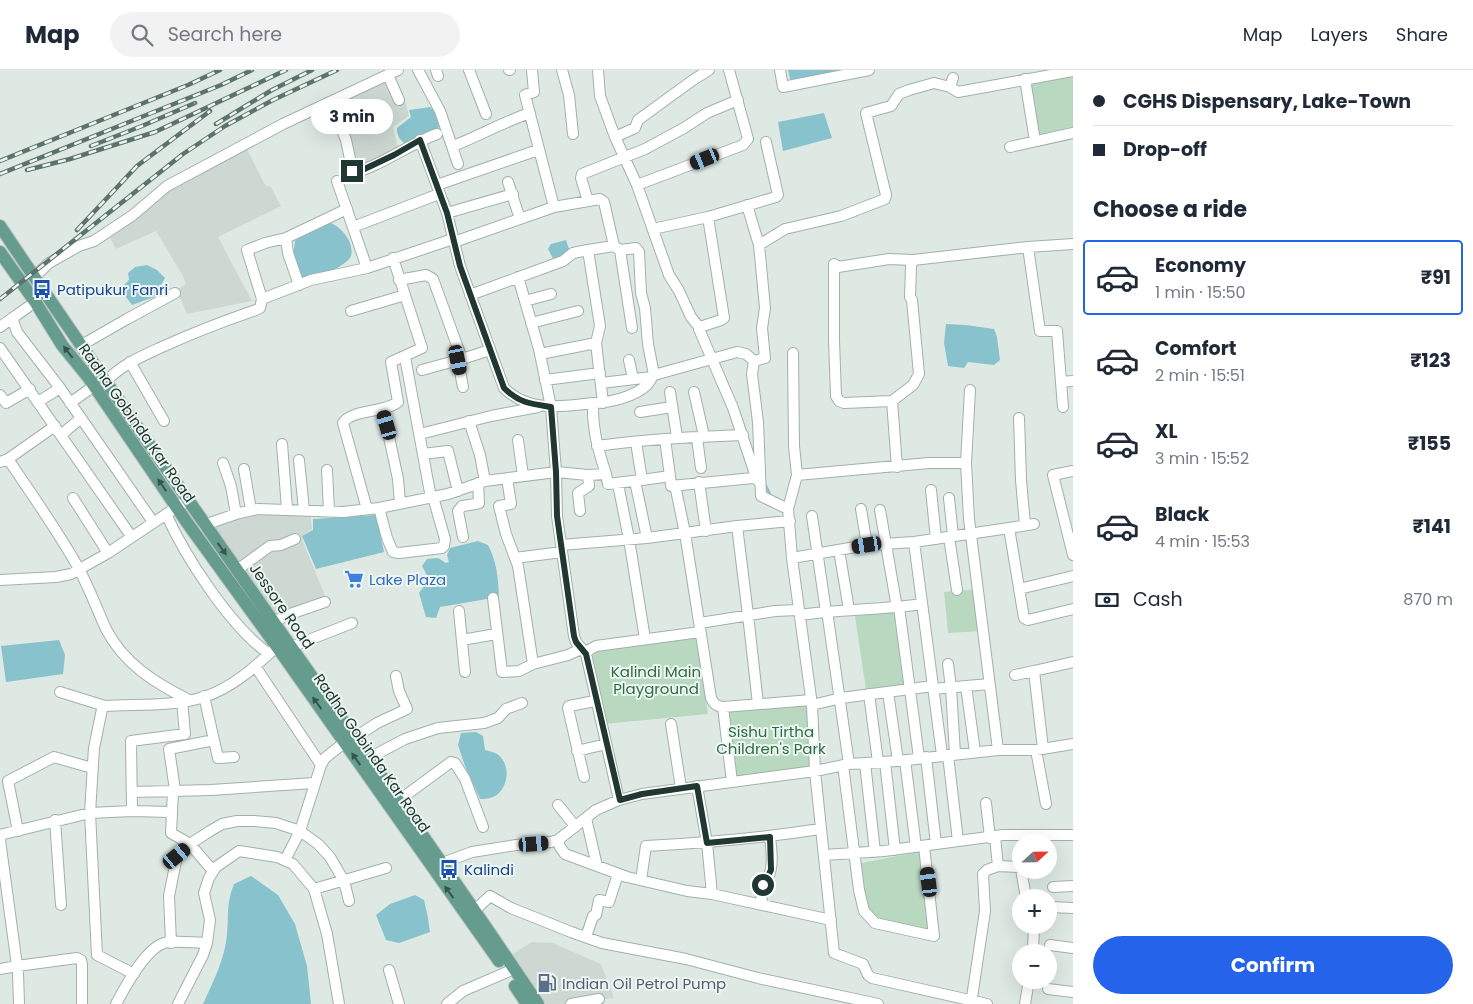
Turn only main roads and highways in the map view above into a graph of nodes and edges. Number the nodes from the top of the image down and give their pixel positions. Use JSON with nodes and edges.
{"nodes":[{"id":1,"x":0,"y":226,"type":"edge"},
{"id":2,"x":0,"y":252,"type":"edge"},
{"id":3,"x":96,"y":379,"type":"junction"},
{"id":4,"x":281,"y":647,"type":"junction"},
{"id":5,"x":350,"y":740,"type":"junction"},
{"id":6,"x":437,"y":865,"type":"junction"},
{"id":7,"x":510,"y":971,"type":"junction"},
{"id":8,"x":527,"y":1004,"type":"edge"},
{"id":9,"x":538,"y":1004,"type":"edge"}],
"edges":[{"from":1,"to":3,"type":"main road","name":"Jessore Road"},
{"from":3,"to":2,"type":"main road","name":"Radha Gobinda Kar Road","one_way":true},
{"from":4,"to":3,"type":"main road","name":"Radha Gobinda Kar Road","one_way":true},
{"from":3,"to":4,"type":"main road","name":"Jessore Road","one_way":true},
{"from":4,"to":5,"type":"main road","name":"Jessore Road"},
{"from":6,"to":5,"type":"main road","name":"Radha Gobinda Kar Road","one_way":true},
{"from":5,"to":6,"type":"main road","name":"Jessore Road"},
{"from":7,"to":6,"type":"main road","name":"Radha Gobinda Kar Road","one_way":true},
{"from":6,"to":7,"type":"main road","name":"Jessore Road"},
{"from":7,"to":8,"type":"main road","name":"Radha Gobinda Kar Road"},
{"from":7,"to":9,"type":"main road","name":"Jessore Road"}]}
